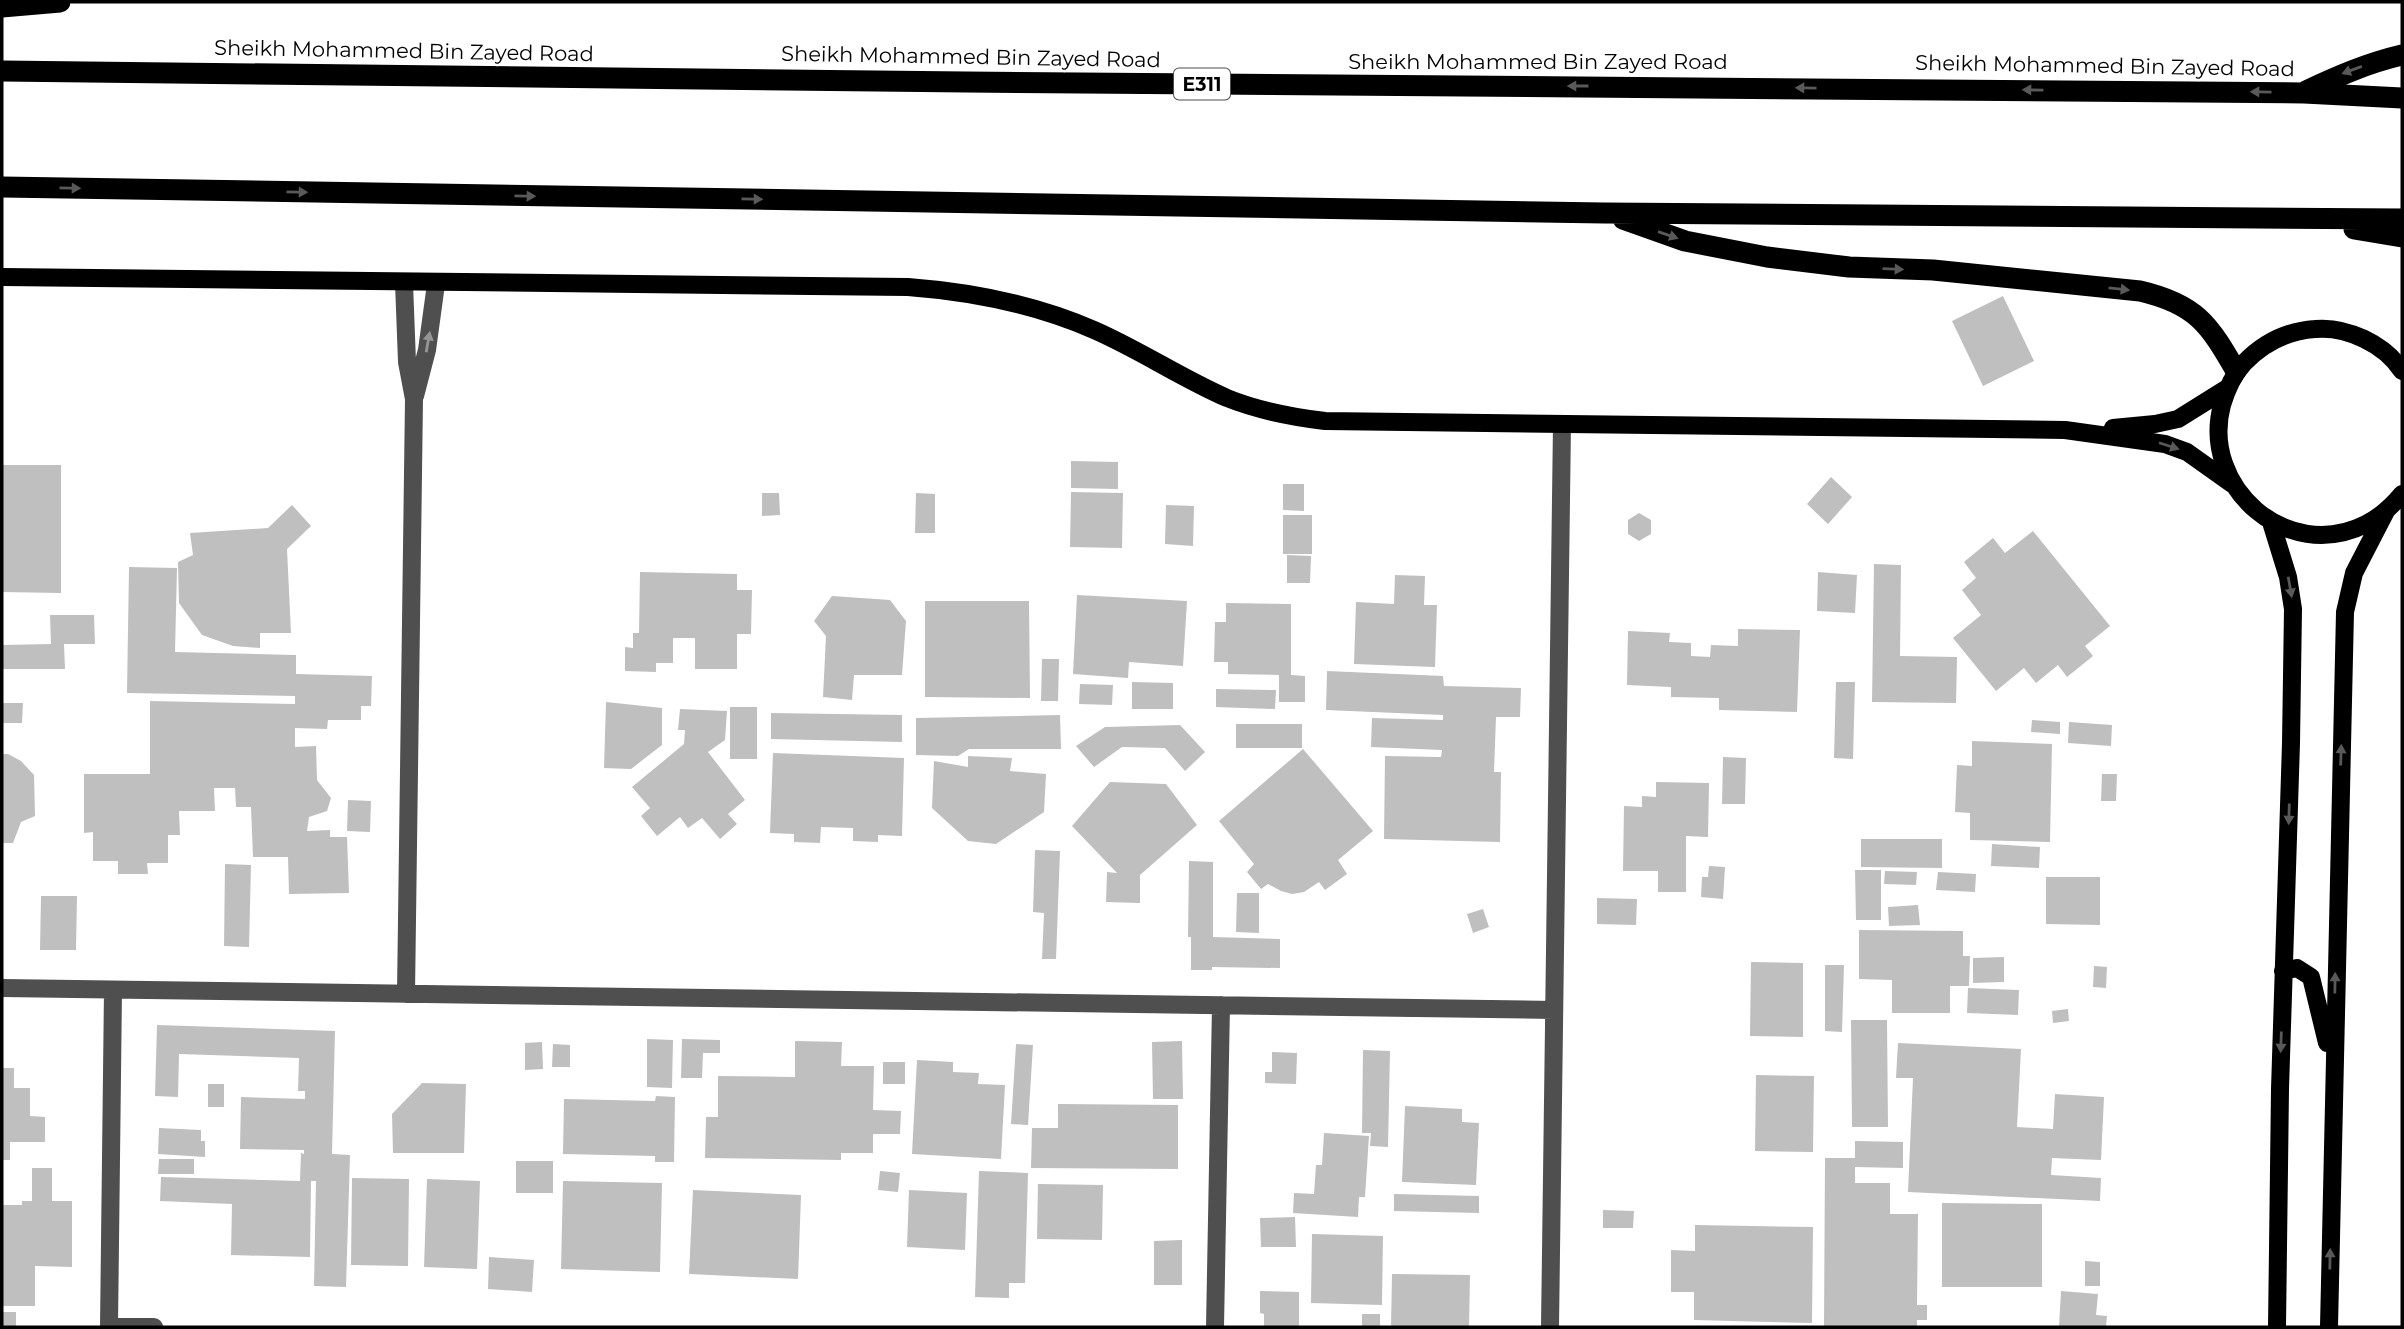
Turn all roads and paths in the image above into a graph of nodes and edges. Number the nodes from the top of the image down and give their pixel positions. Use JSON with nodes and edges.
{"nodes":[{"id":1,"x":60,"y":2,"type":"edge"},
{"id":2,"x":2,"y":7,"type":"edge"},
{"id":3,"x":2402,"y":55,"type":"edge"},
{"id":4,"x":2,"y":71,"type":"edge"},
{"id":5,"x":2304,"y":93,"type":"junction"},
{"id":6,"x":2402,"y":98,"type":"edge"},
{"id":7,"x":2,"y":187,"type":"edge"},
{"id":8,"x":1604,"y":213,"type":"junction"},
{"id":9,"x":2301,"y":219,"type":"junction"},
{"id":10,"x":2402,"y":219,"type":"edge"},
{"id":11,"x":2402,"y":237,"type":"edge"},
{"id":12,"x":2,"y":277,"type":"edge"},
{"id":13,"x":404,"y":283,"type":"junction"},
{"id":14,"x":436,"y":284,"type":"junction"},
{"id":15,"x":2402,"y":371,"type":"edge"},
{"id":16,"x":2231,"y":380,"type":"junction"},
{"id":17,"x":414,"y":399,"type":"junction"},
{"id":18,"x":1562,"y":424,"type":"junction"},
{"id":19,"x":2078,"y":431,"type":"junction"},
{"id":20,"x":2232,"y":484,"type":"junction"},
{"id":21,"x":2395,"y":504,"type":"edge"},
{"id":22,"x":2271,"y":522,"type":"junction"},
{"id":23,"x":2283,"y":971,"type":"junction"},
{"id":24,"x":2,"y":988,"type":"edge"},
{"id":25,"x":113,"y":990,"type":"junction"},
{"id":26,"x":406,"y":995,"type":"junction"},
{"id":27,"x":1222,"y":1005,"type":"junction"},
{"id":28,"x":1554,"y":1010,"type":"junction"},
{"id":29,"x":2333,"y":1073,"type":"junction"},
{"id":30,"x":109,"y":1327,"type":"edge"},
{"id":31,"x":154,"y":1327,"type":"edge"},
{"id":32,"x":1215,"y":1327,"type":"edge"},
{"id":33,"x":1550,"y":1327,"type":"edge"},
{"id":34,"x":2277,"y":1327,"type":"edge"},
{"id":35,"x":2329,"y":1327,"type":"edge"}],
"edges":[{"from":1,"to":2,"type":"highway"},
{"from":3,"to":5,"type":"highway","one_way":true},
{"from":5,"to":4,"type":"highway","name":"Sheikh Mohammed Bin Zayed Road","number":"E311","one_way":true},
{"from":5,"to":6,"type":"highway","name":"Sheikh Mohammed Bin Zayed Road","number":"E311"},
{"from":7,"to":8,"type":"highway","one_way":true},
{"from":8,"to":9,"type":"highway"},
{"from":8,"to":16,"type":"highway","one_way":true},
{"from":9,"to":10,"type":"highway"},
{"from":9,"to":11,"type":"highway"},
{"from":12,"to":13,"type":"main road"},
{"from":13,"to":14,"type":"main road"},
{"from":13,"to":17,"type":"street"},
{"from":17,"to":14,"type":"street","one_way":true},
{"from":14,"to":18,"type":"main road"},
{"from":15,"to":16,"type":"main road"},
{"from":16,"to":19,"type":"main road"},
{"from":16,"to":20,"type":"main road"},
{"from":17,"to":26,"type":"street"},
{"from":18,"to":19,"type":"main road"},
{"from":18,"to":28,"type":"street"},
{"from":19,"to":20,"type":"main road","one_way":true},
{"from":20,"to":22,"type":"main road"},
{"from":21,"to":22,"type":"main road"},
{"from":29,"to":21,"type":"main road","one_way":true},
{"from":22,"to":23,"type":"main road","one_way":true},
{"from":23,"to":29,"type":"main road"},
{"from":23,"to":34,"type":"main road","one_way":true},
{"from":24,"to":25,"type":"street"},
{"from":25,"to":26,"type":"street"},
{"from":25,"to":30,"type":"street"},
{"from":26,"to":27,"type":"street"},
{"from":27,"to":28,"type":"street"},
{"from":27,"to":32,"type":"street"},
{"from":28,"to":33,"type":"street"},
{"from":35,"to":29,"type":"main road","one_way":true},
{"from":30,"to":31,"type":"street"}]}
